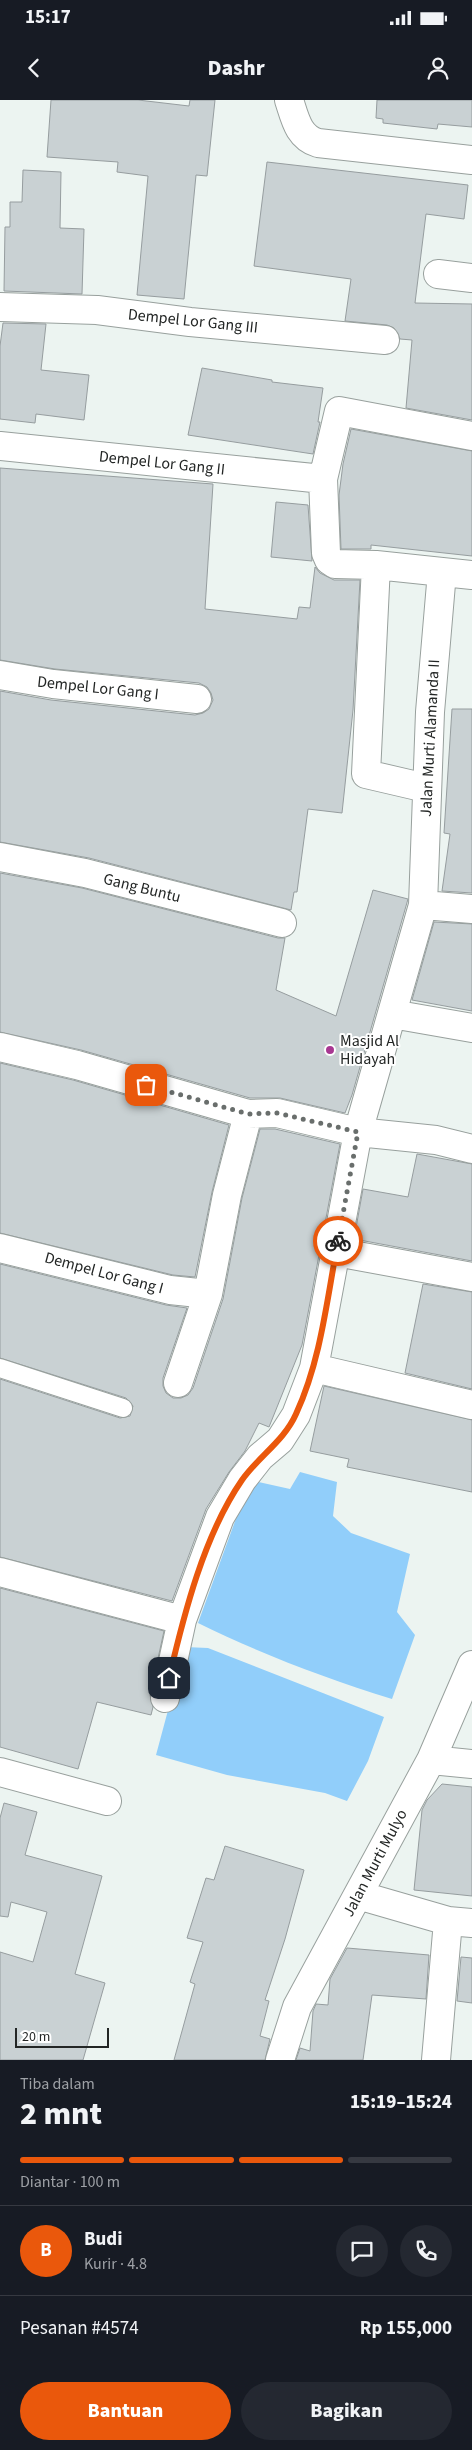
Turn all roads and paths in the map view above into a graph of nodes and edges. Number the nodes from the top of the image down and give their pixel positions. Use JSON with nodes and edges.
{"nodes":[{"id":1,"x":289,"y":100,"type":"edge"},
{"id":2,"x":472,"y":160,"type":"edge"},
{"id":3,"x":438,"y":274,"type":"dead end"},
{"id":4,"x":472,"y":278,"type":"edge"},
{"id":5,"x":0,"y":307,"type":"edge"},
{"id":6,"x":385,"y":340,"type":"dead end"},
{"id":7,"x":472,"y":436,"type":"edge"},
{"id":8,"x":0,"y":446,"type":"edge"},
{"id":9,"x":323,"y":479,"type":"junction"},
{"id":10,"x":376,"y":565,"type":"junction"},
{"id":11,"x":442,"y":572,"type":"junction"},
{"id":12,"x":472,"y":575,"type":"edge"},
{"id":13,"x":0,"y":675,"type":"edge"},
{"id":14,"x":197,"y":699,"type":"dead end"},
{"id":15,"x":426,"y":788,"type":"junction"},
{"id":16,"x":0,"y":857,"type":"edge"},
{"id":17,"x":423,"y":905,"type":"junction"},
{"id":18,"x":472,"y":909,"type":"edge"},
{"id":19,"x":282,"y":923,"type":"dead end"},
{"id":20,"x":392,"y":1014,"type":"junction"},
{"id":21,"x":472,"y":1028,"type":"edge"},
{"id":22,"x":0,"y":1047,"type":"edge"},
{"id":23,"x":248,"y":1114,"type":"junction"},
{"id":24,"x":358,"y":1132,"type":"junction"},
{"id":25,"x":472,"y":1149,"type":"edge"},
{"id":26,"x":0,"y":1248,"type":"edge"},
{"id":27,"x":336,"y":1252,"type":"junction"},
{"id":28,"x":472,"y":1277,"type":"edge"},
{"id":29,"x":208,"y":1294,"type":"junction"},
{"id":30,"x":0,"y":1368,"type":"edge"},
{"id":31,"x":314,"y":1368,"type":"junction"},
{"id":32,"x":178,"y":1383,"type":"dead end"},
{"id":33,"x":472,"y":1405,"type":"edge"},
{"id":34,"x":123,"y":1408,"type":"dead end"},
{"id":35,"x":0,"y":1572,"type":"edge"},
{"id":36,"x":182,"y":1620,"type":"junction"},
{"id":37,"x":472,"y":1665,"type":"edge"},
{"id":38,"x":165,"y":1698,"type":"dead end"},
{"id":39,"x":431,"y":1760,"type":"junction"},
{"id":40,"x":472,"y":1764,"type":"edge"},
{"id":41,"x":0,"y":1772,"type":"edge"},
{"id":42,"x":107,"y":1801,"type":"dead end"},
{"id":43,"x":358,"y":1895,"type":"junction"},
{"id":44,"x":460,"y":1922,"type":"edge"},
{"id":45,"x":280,"y":2060,"type":"edge"},
{"id":46,"x":436,"y":2060,"type":"edge"}],
"edges":[{"from":1,"to":2,"type":"street"},
{"from":3,"to":4,"type":"street"},
{"from":5,"to":6,"type":"street","name":"Dempel Lor Gang III"},
{"from":7,"to":9,"type":"street"},
{"from":8,"to":9,"type":"street","name":"Dempel Lor Gang II"},
{"from":9,"to":10,"type":"street"},
{"from":10,"to":11,"type":"street"},
{"from":10,"to":15,"type":"street"},
{"from":11,"to":12,"type":"street"},
{"from":11,"to":15,"type":"street","name":"Jalan Murti Alamanda II"},
{"from":13,"to":14,"type":"street","name":"Dempel Lor Gang I"},
{"from":15,"to":17,"type":"street","name":"Jalan Murti Alamanda II"},
{"from":16,"to":19,"type":"street","name":"Gang Buntu"},
{"from":17,"to":18,"type":"street"},
{"from":17,"to":20,"type":"street","name":"Jalan Murti Alamanda II"},
{"from":20,"to":21,"type":"street"},
{"from":20,"to":24,"type":"street","name":"Jalan Murti Alamanda II"},
{"from":22,"to":23,"type":"street"},
{"from":23,"to":24,"type":"street"},
{"from":23,"to":29,"type":"street"},
{"from":24,"to":25,"type":"street"},
{"from":24,"to":27,"type":"street","name":"Jalan Murti Alamanda II"},
{"from":26,"to":29,"type":"street","name":"Dempel Lor Gang I"},
{"from":27,"to":28,"type":"street"},
{"from":27,"to":31,"type":"street","name":"Jalan Murti Alamanda II"},
{"from":29,"to":32,"type":"street"},
{"from":30,"to":34,"type":"lane"},
{"from":31,"to":33,"type":"street"},
{"from":31,"to":36,"type":"street","name":"Jalan Murti Alamanda II"},
{"from":35,"to":36,"type":"street"},
{"from":36,"to":38,"type":"street","name":"Jalan Murti Alamanda II"},
{"from":37,"to":39,"type":"street","name":"Jalan Murti Mulyo"},
{"from":39,"to":40,"type":"street"},
{"from":39,"to":43,"type":"street","name":"Jalan Murti Mulyo"},
{"from":41,"to":42,"type":"street"},
{"from":43,"to":44,"type":"street"},
{"from":43,"to":45,"type":"street","name":"Jalan Murti Mulyo"},
{"from":44,"to":46,"type":"street"}]}
